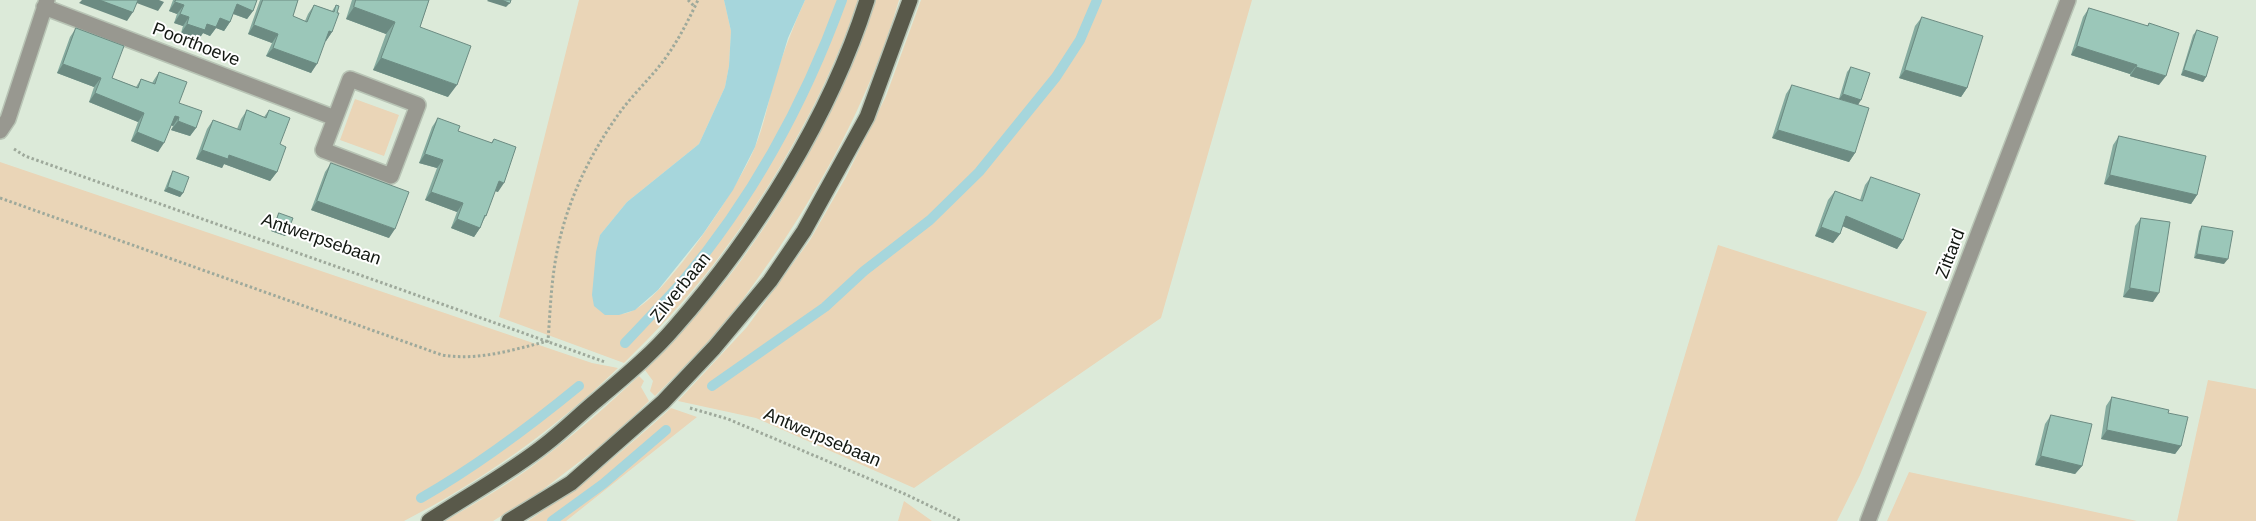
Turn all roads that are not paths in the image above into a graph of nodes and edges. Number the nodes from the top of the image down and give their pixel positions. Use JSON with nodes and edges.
{"nodes":[{"id":1,"x":866,"y":0,"type":"edge"},
{"id":2,"x":910,"y":0,"type":"edge"},
{"id":3,"x":2068,"y":0,"type":"edge"},
{"id":4,"x":45,"y":4,"type":"edge"},
{"id":5,"x":335,"y":118,"type":"junction"},
{"id":6,"x":0,"y":131,"type":"edge"},
{"id":7,"x":429,"y":521,"type":"edge"},
{"id":8,"x":509,"y":521,"type":"edge"},
{"id":9,"x":1868,"y":521,"type":"edge"}],
"edges":[{"from":1,"to":7,"type":"main road","name":"Zilverbaan"},
{"from":2,"to":8,"type":"main road"},
{"from":3,"to":9,"type":"street","name":"Zittard"},
{"from":4,"to":5,"type":"street","name":"Poorthoeve"},
{"from":4,"to":6,"type":"street"},
{"from":5,"to":5,"type":"street"}]}
